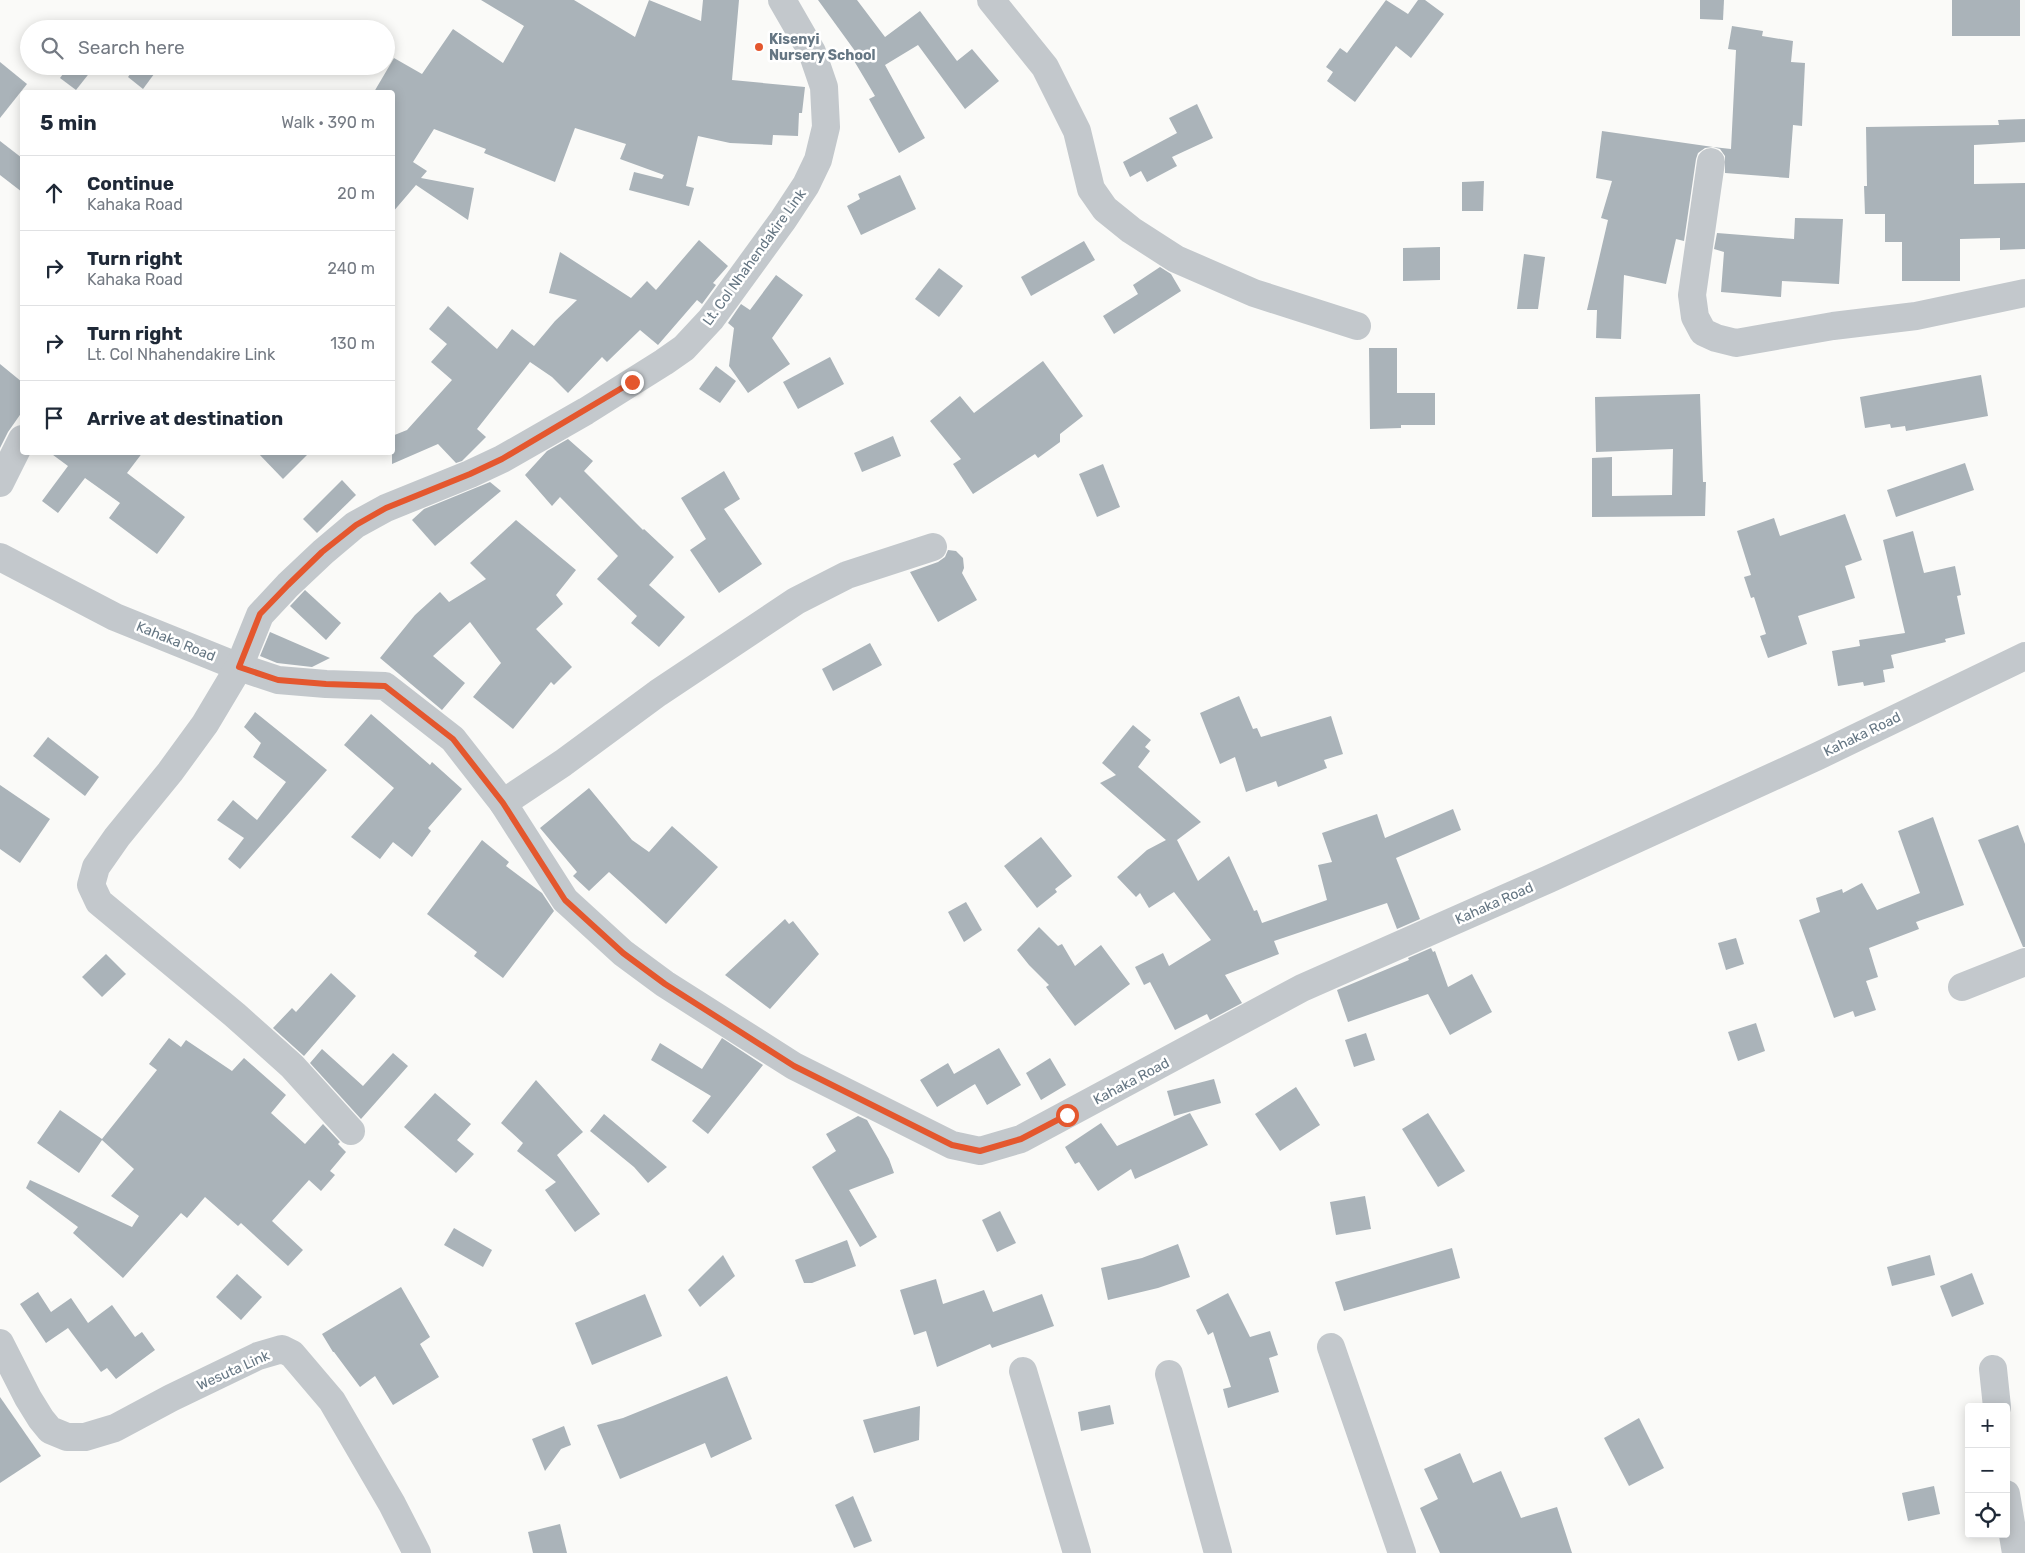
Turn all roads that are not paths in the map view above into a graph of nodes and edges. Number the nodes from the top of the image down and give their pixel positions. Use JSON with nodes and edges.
{"nodes":[{"id":1,"x":782,"y":0,"type":"edge"},
{"id":2,"x":991,"y":0,"type":"edge"},
{"id":3,"x":1711,"y":162,"type":"dead end"},
{"id":4,"x":2025,"y":293,"type":"edge"},
{"id":5,"x":1357,"y":326,"type":"dead end"},
{"id":6,"x":20,"y":443,"type":"edge"},
{"id":7,"x":0,"y":483,"type":"edge"},
{"id":8,"x":933,"y":547,"type":"dead end"},
{"id":9,"x":0,"y":556,"type":"edge"},
{"id":10,"x":2025,"y":656,"type":"edge"},
{"id":11,"x":239,"y":667,"type":"junction"},
{"id":12,"x":503,"y":803,"type":"junction"},
{"id":13,"x":2025,"y":962,"type":"edge"},
{"id":14,"x":1962,"y":986,"type":"dead end"},
{"id":15,"x":351,"y":1131,"type":"dead end"},
{"id":16,"x":0,"y":1343,"type":"edge"},
{"id":17,"x":1331,"y":1347,"type":"dead end"},
{"id":18,"x":1993,"y":1368,"type":"dead end"},
{"id":19,"x":1023,"y":1370,"type":"dead end"},
{"id":20,"x":1169,"y":1374,"type":"dead end"},
{"id":21,"x":1997,"y":1403,"type":"edge"},
{"id":22,"x":2010,"y":1518,"type":"edge"},
{"id":23,"x":417,"y":1553,"type":"edge"},
{"id":24,"x":1077,"y":1553,"type":"edge"},
{"id":25,"x":1218,"y":1553,"type":"edge"},
{"id":26,"x":1402,"y":1553,"type":"edge"},
{"id":27,"x":2016,"y":1553,"type":"edge"}],
"edges":[{"from":1,"to":11,"type":"street","name":"Lt. Col Nhahendakire Link"},
{"from":2,"to":5,"type":"street"},
{"from":3,"to":4,"type":"street"},
{"from":6,"to":7,"type":"street"},
{"from":8,"to":12,"type":"street"},
{"from":9,"to":11,"type":"street","name":"Kahaka Road"},
{"from":10,"to":12,"type":"street","name":"Kahaka Road"},
{"from":11,"to":12,"type":"street","name":"Kahaka Road"},
{"from":11,"to":15,"type":"street","name":"Lt. Col Nhahendakire Link"},
{"from":13,"to":14,"type":"street"},
{"from":16,"to":23,"type":"street","name":"Wesuta Link"},
{"from":17,"to":26,"type":"street"},
{"from":18,"to":21,"type":"street"},
{"from":19,"to":24,"type":"street"},
{"from":20,"to":25,"type":"street"},
{"from":22,"to":27,"type":"street"}]}
